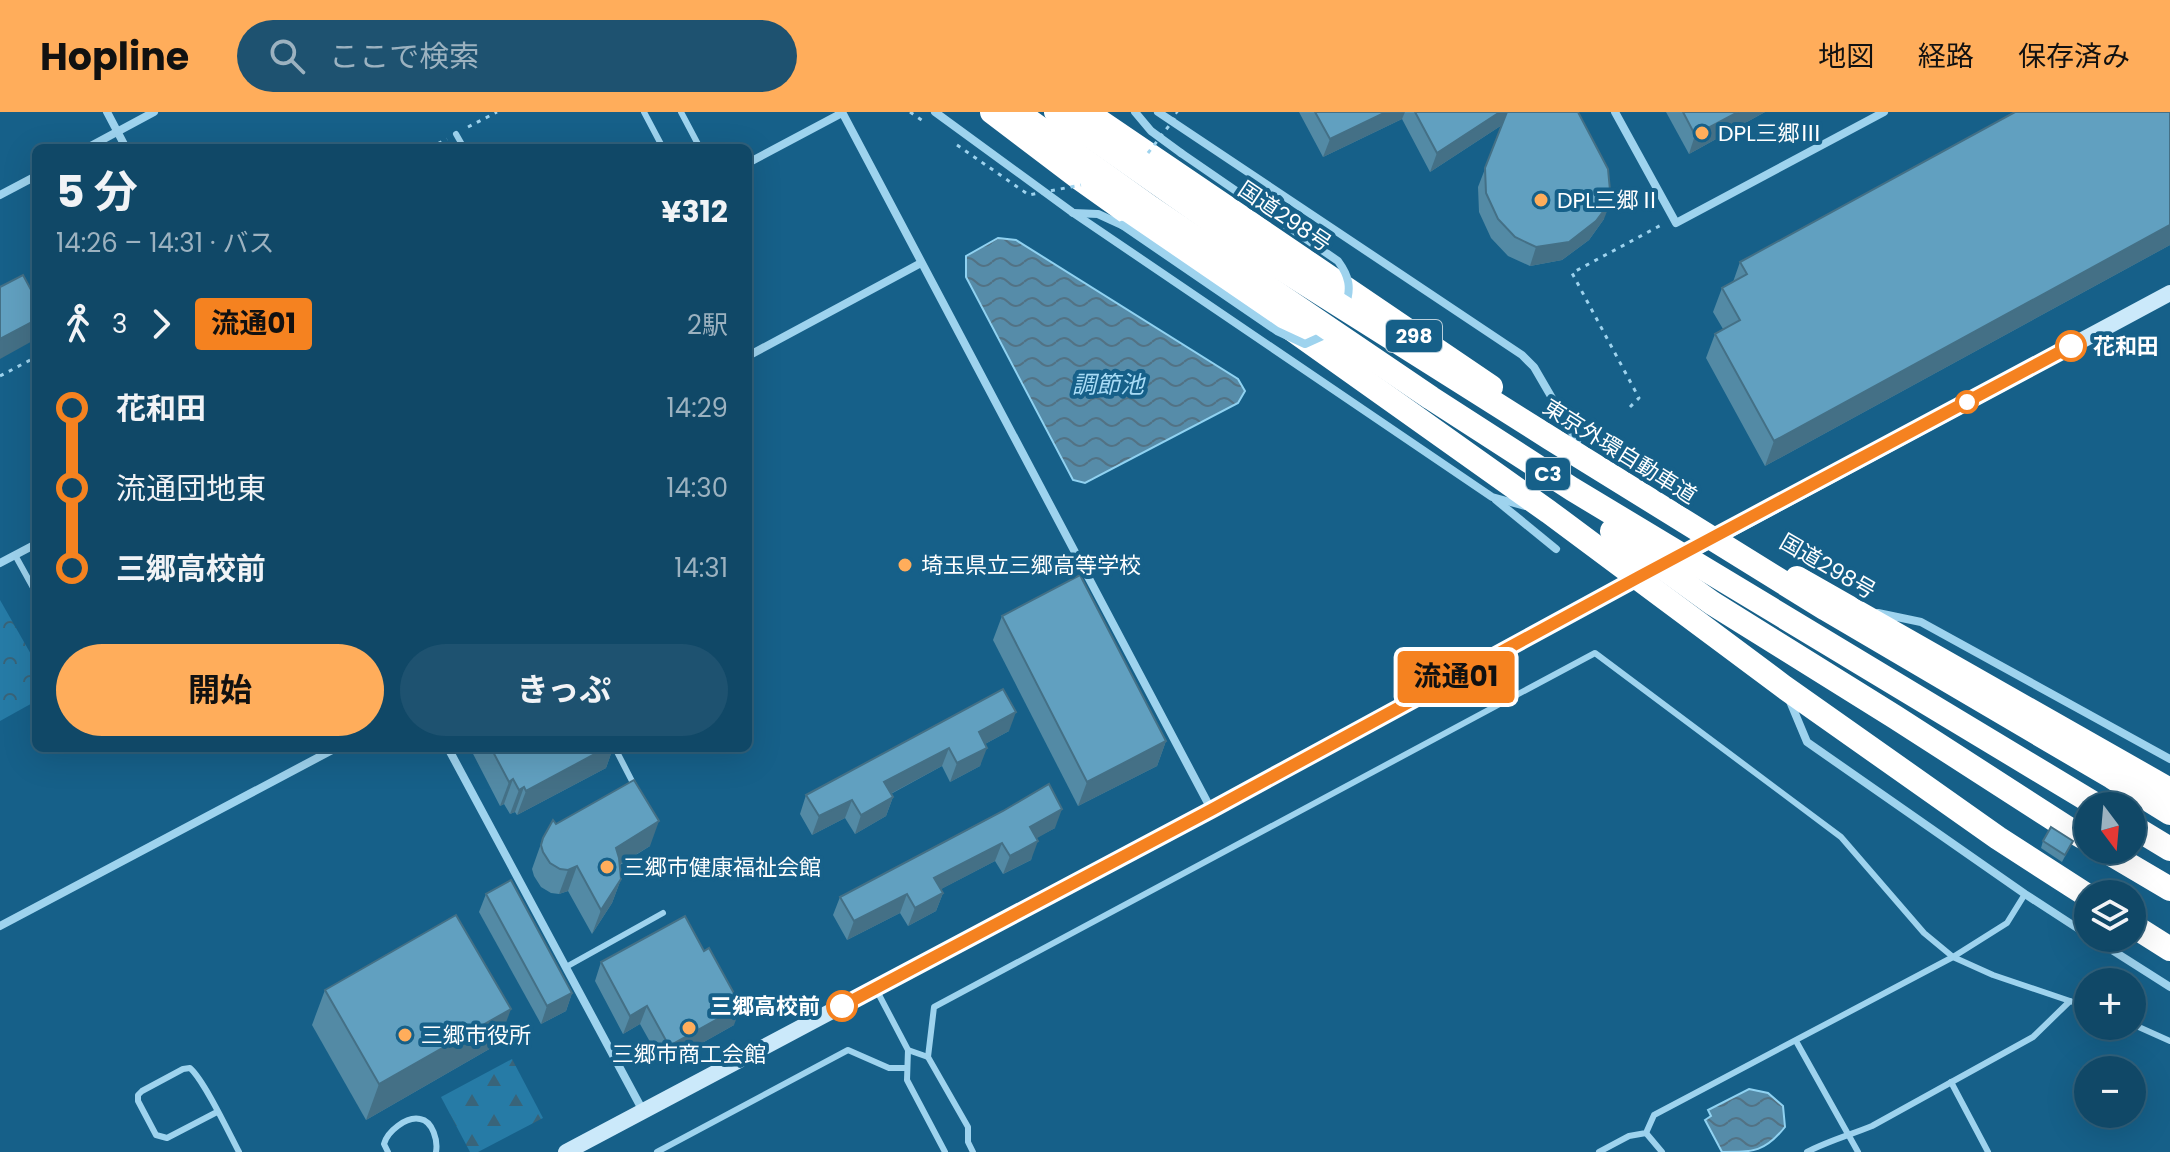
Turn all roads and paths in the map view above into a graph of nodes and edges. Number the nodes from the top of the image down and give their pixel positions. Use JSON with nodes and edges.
{"nodes":[{"id":1,"x":107,"y":112,"type":"edge"},
{"id":2,"x":154,"y":112,"type":"edge"},
{"id":3,"x":644,"y":112,"type":"edge"},
{"id":4,"x":681,"y":112,"type":"edge"},
{"id":5,"x":842,"y":112,"type":"edge"},
{"id":6,"x":935,"y":112,"type":"edge"},
{"id":7,"x":970,"y":112,"type":"edge"},
{"id":8,"x":992,"y":112,"type":"edge"},
{"id":9,"x":1017,"y":112,"type":"edge"},
{"id":10,"x":1056,"y":112,"type":"edge"},
{"id":11,"x":1086,"y":112,"type":"edge"},
{"id":12,"x":1135,"y":112,"type":"edge"},
{"id":13,"x":1158,"y":112,"type":"edge"},
{"id":14,"x":1615,"y":112,"type":"edge"},
{"id":15,"x":1884,"y":112,"type":"edge"},
{"id":16,"x":1103,"y":121,"type":"edge"},
{"id":17,"x":117,"y":131,"type":"junction"},
{"id":18,"x":456,"y":134,"type":"dead end"},
{"id":19,"x":94,"y":144,"type":"edge"},
{"id":20,"x":124,"y":144,"type":"edge"},
{"id":21,"x":462,"y":144,"type":"edge"},
{"id":22,"x":661,"y":144,"type":"edge"},
{"id":23,"x":698,"y":144,"type":"edge"},
{"id":24,"x":752,"y":161,"type":"edge"},
{"id":25,"x":32,"y":178,"type":"edge"},
{"id":26,"x":1079,"y":178,"type":"junction"},
{"id":27,"x":0,"y":195,"type":"edge"},
{"id":28,"x":1072,"y":212,"type":"junction"},
{"id":29,"x":1673,"y":218,"type":"junction"},
{"id":30,"x":921,"y":263,"type":"junction"},
{"id":31,"x":2170,"y":293,"type":"edge"},
{"id":32,"x":1340,"y":314,"type":"dead end"},
{"id":33,"x":1333,"y":325,"type":"dead end"},
{"id":34,"x":752,"y":354,"type":"edge"},
{"id":35,"x":32,"y":359,"type":"edge"},
{"id":36,"x":0,"y":376,"type":"edge"},
{"id":37,"x":1431,"y":398,"type":"junction"},
{"id":38,"x":1630,"y":407,"type":"dead end"},
{"id":39,"x":1577,"y":441,"type":"junction"},
{"id":40,"x":1492,"y":497,"type":"junction"},
{"id":41,"x":1549,"y":512,"type":"junction"},
{"id":42,"x":1723,"y":534,"type":"junction"},
{"id":43,"x":32,"y":546,"type":"edge"},
{"id":44,"x":1556,"y":549,"type":"dead end"},
{"id":45,"x":15,"y":555,"type":"junction"},
{"id":46,"x":0,"y":563,"type":"edge"},
{"id":47,"x":1637,"y":578,"type":"junction"},
{"id":48,"x":32,"y":586,"type":"edge"},
{"id":49,"x":1846,"y":607,"type":"junction"},
{"id":50,"x":1784,"y":687,"type":"junction"},
{"id":51,"x":328,"y":752,"type":"edge"},
{"id":52,"x":450,"y":752,"type":"edge"},
{"id":53,"x":617,"y":752,"type":"edge"},
{"id":54,"x":2170,"y":759,"type":"edge"},
{"id":55,"x":634,"y":785,"type":"edge"},
{"id":56,"x":2075,"y":792,"type":"edge"},
{"id":57,"x":2170,"y":792,"type":"edge"},
{"id":58,"x":1211,"y":810,"type":"junction"},
{"id":59,"x":2170,"y":813,"type":"edge"},
{"id":60,"x":2074,"y":831,"type":"edge"},
{"id":61,"x":2146,"y":834,"type":"edge"},
{"id":62,"x":2170,"y":849,"type":"edge"},
{"id":63,"x":2128,"y":864,"type":"edge"},
{"id":64,"x":2074,"y":887,"type":"edge"},
{"id":65,"x":2170,"y":889,"type":"edge"},
{"id":66,"x":2025,"y":894,"type":"junction"},
{"id":67,"x":663,"y":913,"type":"dead end"},
{"id":68,"x":2146,"y":923,"type":"edge"},
{"id":69,"x":0,"y":926,"type":"edge"},
{"id":70,"x":2074,"y":926,"type":"edge"},
{"id":71,"x":2146,"y":934,"type":"edge"},
{"id":72,"x":2170,"y":934,"type":"edge"},
{"id":73,"x":2170,"y":949,"type":"edge"},
{"id":74,"x":2115,"y":952,"type":"edge"},
{"id":75,"x":1953,"y":957,"type":"junction"},
{"id":76,"x":566,"y":967,"type":"junction"},
{"id":77,"x":2170,"y":987,"type":"edge"},
{"id":78,"x":875,"y":988,"type":"junction"},
{"id":79,"x":2070,"y":1001,"type":"junction"},
{"id":80,"x":2074,"y":1002,"type":"edge"},
{"id":81,"x":2146,"y":1030,"type":"edge"},
{"id":82,"x":1796,"y":1041,"type":"junction"},
{"id":83,"x":2170,"y":1041,"type":"edge"},
{"id":84,"x":908,"y":1050,"type":"junction"},
{"id":85,"x":928,"y":1057,"type":"junction"},
{"id":86,"x":907,"y":1068,"type":"junction"},
{"id":87,"x":1951,"y":1082,"type":"junction"},
{"id":88,"x":643,"y":1111,"type":"junction"},
{"id":89,"x":217,"y":1112,"type":"junction"},
{"id":90,"x":1646,"y":1133,"type":"junction"},
{"id":91,"x":1849,"y":1135,"type":"junction"},
{"id":92,"x":239,"y":1152,"type":"edge"},
{"id":93,"x":388,"y":1152,"type":"edge"},
{"id":94,"x":436,"y":1152,"type":"edge"},
{"id":95,"x":566,"y":1152,"type":"edge"},
{"id":96,"x":657,"y":1152,"type":"edge"},
{"id":97,"x":945,"y":1152,"type":"edge"},
{"id":98,"x":973,"y":1152,"type":"edge"},
{"id":99,"x":1599,"y":1152,"type":"edge"},
{"id":100,"x":1662,"y":1152,"type":"edge"},
{"id":101,"x":1807,"y":1152,"type":"edge"},
{"id":102,"x":1858,"y":1152,"type":"edge"},
{"id":103,"x":1988,"y":1152,"type":"edge"}],
"edges":[{"from":1,"to":17,"type":"street"},
{"from":2,"to":17,"type":"street"},
{"from":3,"to":22,"type":"lane"},
{"from":4,"to":23,"type":"lane"},
{"from":5,"to":24,"type":"street"},
{"from":5,"to":30,"type":"street"},
{"from":6,"to":28,"type":"street"},
{"from":7,"to":26,"type":"highway"},
{"from":8,"to":26,"type":"highway"},
{"from":9,"to":37,"type":"highway","number":"C3","bridge":true},
{"from":10,"to":59,"type":"highway","name":"東京外環自動車道","number":"C3","bridge":true},
{"from":11,"to":16,"type":"highway","name":"国道298号","number":"298"},
{"from":12,"to":32,"type":"street","bridge":true},
{"from":13,"to":39,"type":"street"},
{"from":14,"to":29,"type":"street"},
{"from":15,"to":29,"type":"street"},
{"from":16,"to":39,"type":"highway","name":"国道298号","number":"298"},
{"from":17,"to":19,"type":"street"},
{"from":17,"to":20,"type":"street"},
{"from":18,"to":21,"type":"lane"},
{"from":25,"to":27,"type":"street"},
{"from":26,"to":41,"type":"highway"},
{"from":28,"to":33,"type":"street","bridge":true},
{"from":28,"to":40,"type":"street"},
{"from":29,"to":38,"type":"path"},
{"from":30,"to":34,"type":"street"},
{"from":30,"to":58,"type":"street"},
{"from":31,"to":42,"type":"street"},
{"from":35,"to":36,"type":"path"},
{"from":37,"to":56,"type":"highway","number":"C3","bridge":true},
{"from":37,"to":60,"type":"highway","bridge":true},
{"from":39,"to":42,"type":"highway","name":"国道298号","number":"298"},
{"from":40,"to":41,"type":"street"},
{"from":40,"to":44,"type":"street"},
{"from":41,"to":47,"type":"highway"},
{"from":42,"to":47,"type":"street"},
{"from":42,"to":49,"type":"highway","name":"国道298号","number":"298"},
{"from":43,"to":45,"type":"street"},
{"from":45,"to":46,"type":"street"},
{"from":45,"to":48,"type":"lane"},
{"from":47,"to":50,"type":"highway"},
{"from":47,"to":58,"type":"street"},
{"from":49,"to":54,"type":"street"},
{"from":49,"to":57,"type":"highway","name":"国道298号","number":"298"},
{"from":50,"to":64,"type":"highway"},
{"from":50,"to":66,"type":"street"},
{"from":51,"to":69,"type":"street"},
{"from":52,"to":76,"type":"street"},
{"from":53,"to":55,"type":"lane"},
{"from":58,"to":78,"type":"street"},
{"from":61,"to":62,"type":"highway"},
{"from":63,"to":65,"type":"highway"},
{"from":66,"to":70,"type":"street"},
{"from":66,"to":75,"type":"lane"},
{"from":67,"to":76,"type":"lane"},
{"from":68,"to":72,"type":"highway"},
{"from":71,"to":73,"type":"highway"},
{"from":74,"to":77,"type":"street"},
{"from":75,"to":79,"type":"lane"},
{"from":75,"to":82,"type":"lane"},
{"from":75,"to":85,"type":"lane"},
{"from":76,"to":88,"type":"street"},
{"from":78,"to":84,"type":"lane"},
{"from":78,"to":88,"type":"street"},
{"from":79,"to":80,"type":"lane"},
{"from":79,"to":87,"type":"lane"},
{"from":81,"to":83,"type":"lane"},
{"from":82,"to":90,"type":"lane"},
{"from":82,"to":91,"type":"lane"},
{"from":84,"to":85,"type":"lane"},
{"from":84,"to":86,"type":"lane"},
{"from":85,"to":98,"type":"lane"},
{"from":86,"to":96,"type":"lane"},
{"from":86,"to":97,"type":"lane"},
{"from":87,"to":91,"type":"lane"},
{"from":87,"to":103,"type":"lane"},
{"from":88,"to":95,"type":"street"},
{"from":89,"to":89,"type":"lane"},
{"from":89,"to":92,"type":"lane"},
{"from":90,"to":99,"type":"lane"},
{"from":90,"to":100,"type":"lane"},
{"from":91,"to":101,"type":"lane"},
{"from":91,"to":102,"type":"lane"},
{"from":93,"to":94,"type":"lane"}]}
